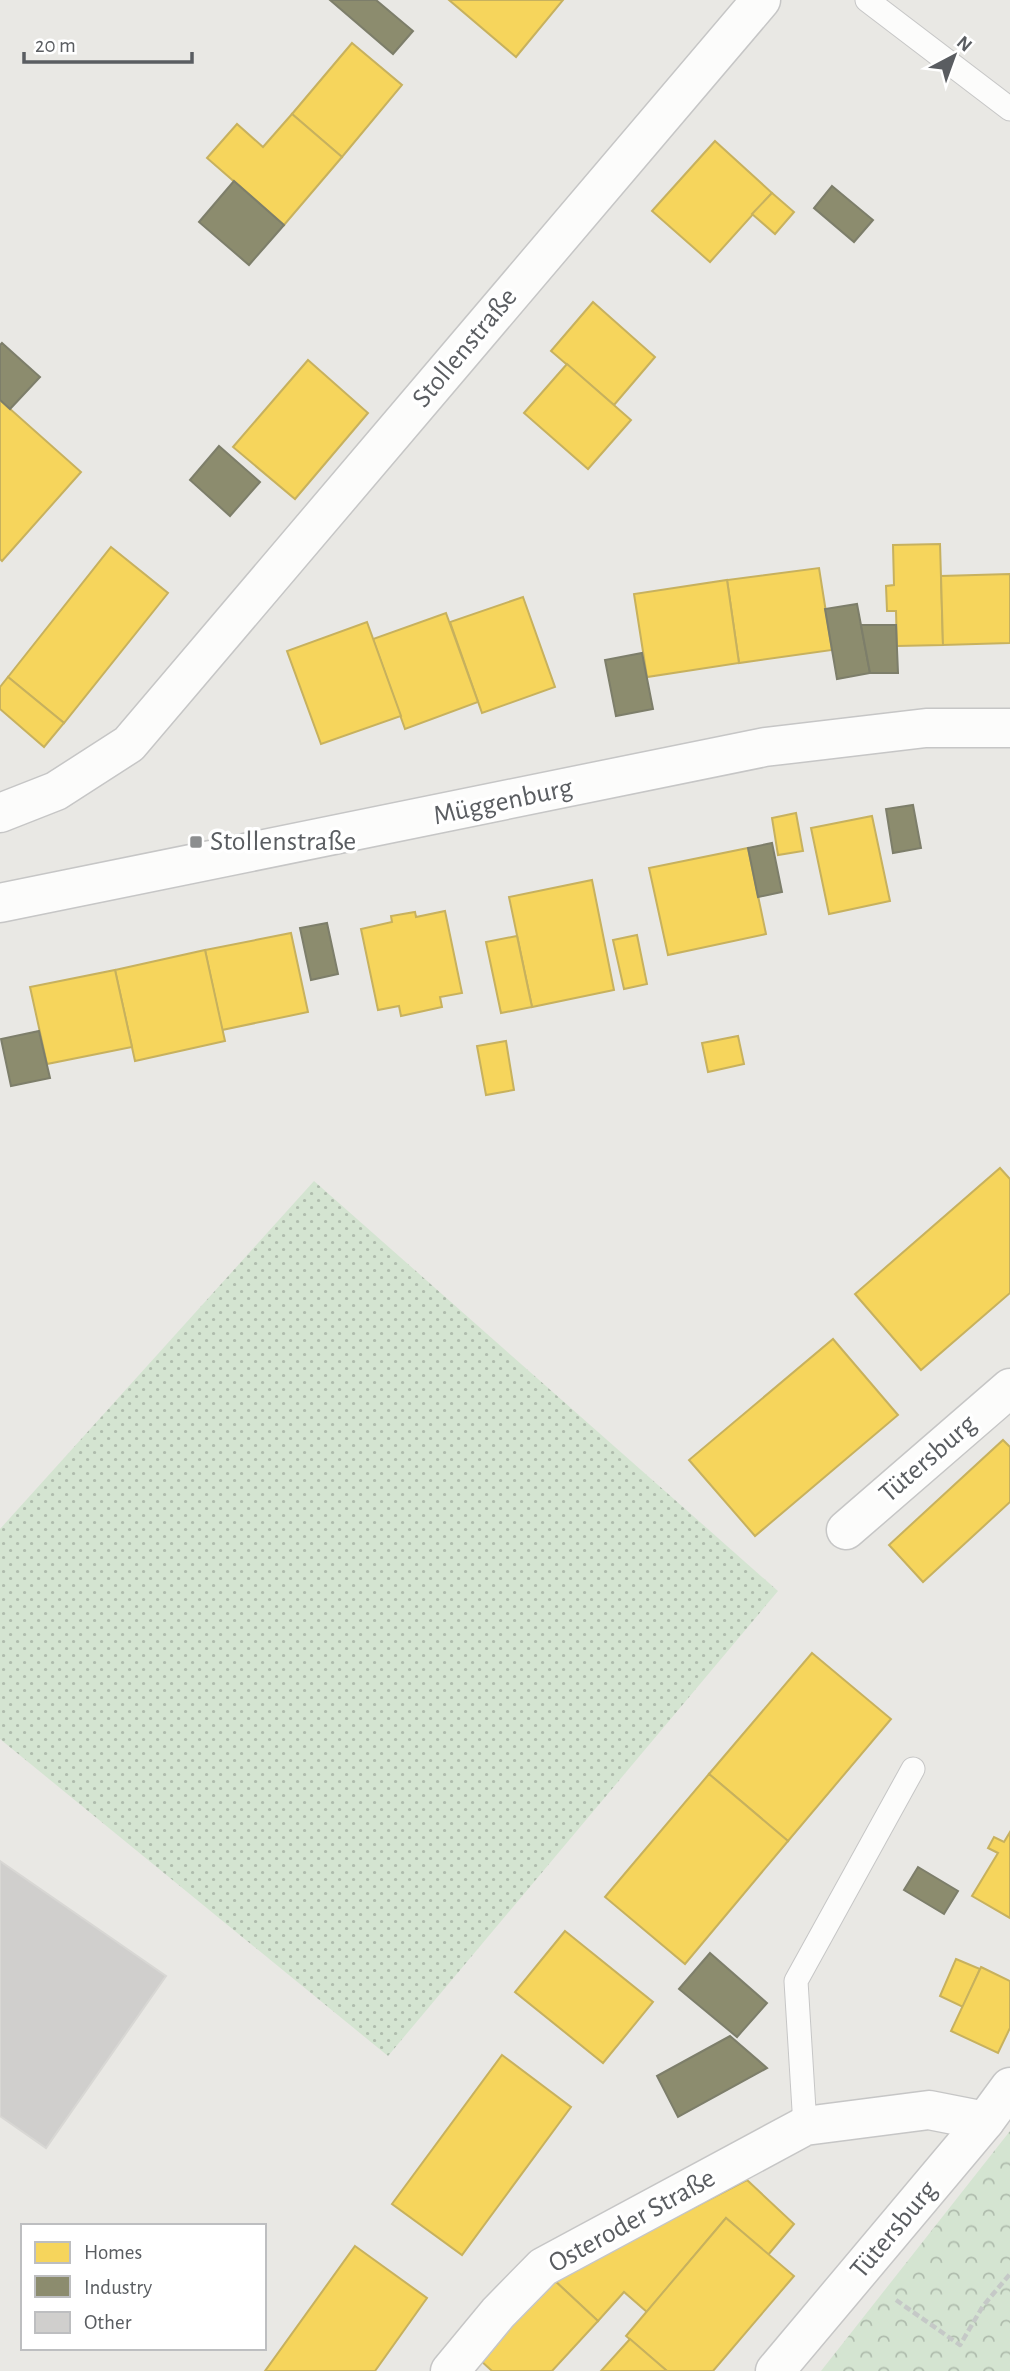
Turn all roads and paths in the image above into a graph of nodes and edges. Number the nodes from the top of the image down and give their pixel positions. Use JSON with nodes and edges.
{"nodes":[{"id":1,"x":761,"y":0,"type":"edge"},
{"id":2,"x":867,"y":0,"type":"edge"},
{"id":3,"x":1010,"y":109,"type":"edge"},
{"id":4,"x":1010,"y":728,"type":"edge"},
{"id":5,"x":0,"y":813,"type":"edge"},
{"id":6,"x":0,"y":903,"type":"edge"},
{"id":7,"x":1010,"y":1388,"type":"edge"},
{"id":8,"x":846,"y":1530,"type":"dead end"},
{"id":9,"x":913,"y":1769,"type":"dead end"},
{"id":10,"x":1010,"y":2087,"type":"edge"},
{"id":11,"x":985,"y":2121,"type":"junction"},
{"id":12,"x":805,"y":2126,"type":"junction"},
{"id":13,"x":1010,"y":2274,"type":"edge"},
{"id":14,"x":895,"y":2299,"type":"dead end"},
{"id":15,"x":450,"y":2371,"type":"edge"},
{"id":16,"x":775,"y":2371,"type":"edge"}],
"edges":[{"from":1,"to":5,"type":"street","name":"Stollenstraße"},
{"from":2,"to":3,"type":"lane"},
{"from":4,"to":6,"type":"street","name":"Müggenburg"},
{"from":7,"to":8,"type":"street","name":"Tütersburg"},
{"from":9,"to":12,"type":"lane"},
{"from":10,"to":11,"type":"street","name":"Tütersburg"},
{"from":11,"to":12,"type":"street","name":"Osteroder Straße"},
{"from":11,"to":16,"type":"street","name":"Tütersburg"},
{"from":12,"to":15,"type":"street","name":"Osteroder Straße"},
{"from":13,"to":14,"type":"path"}]}
